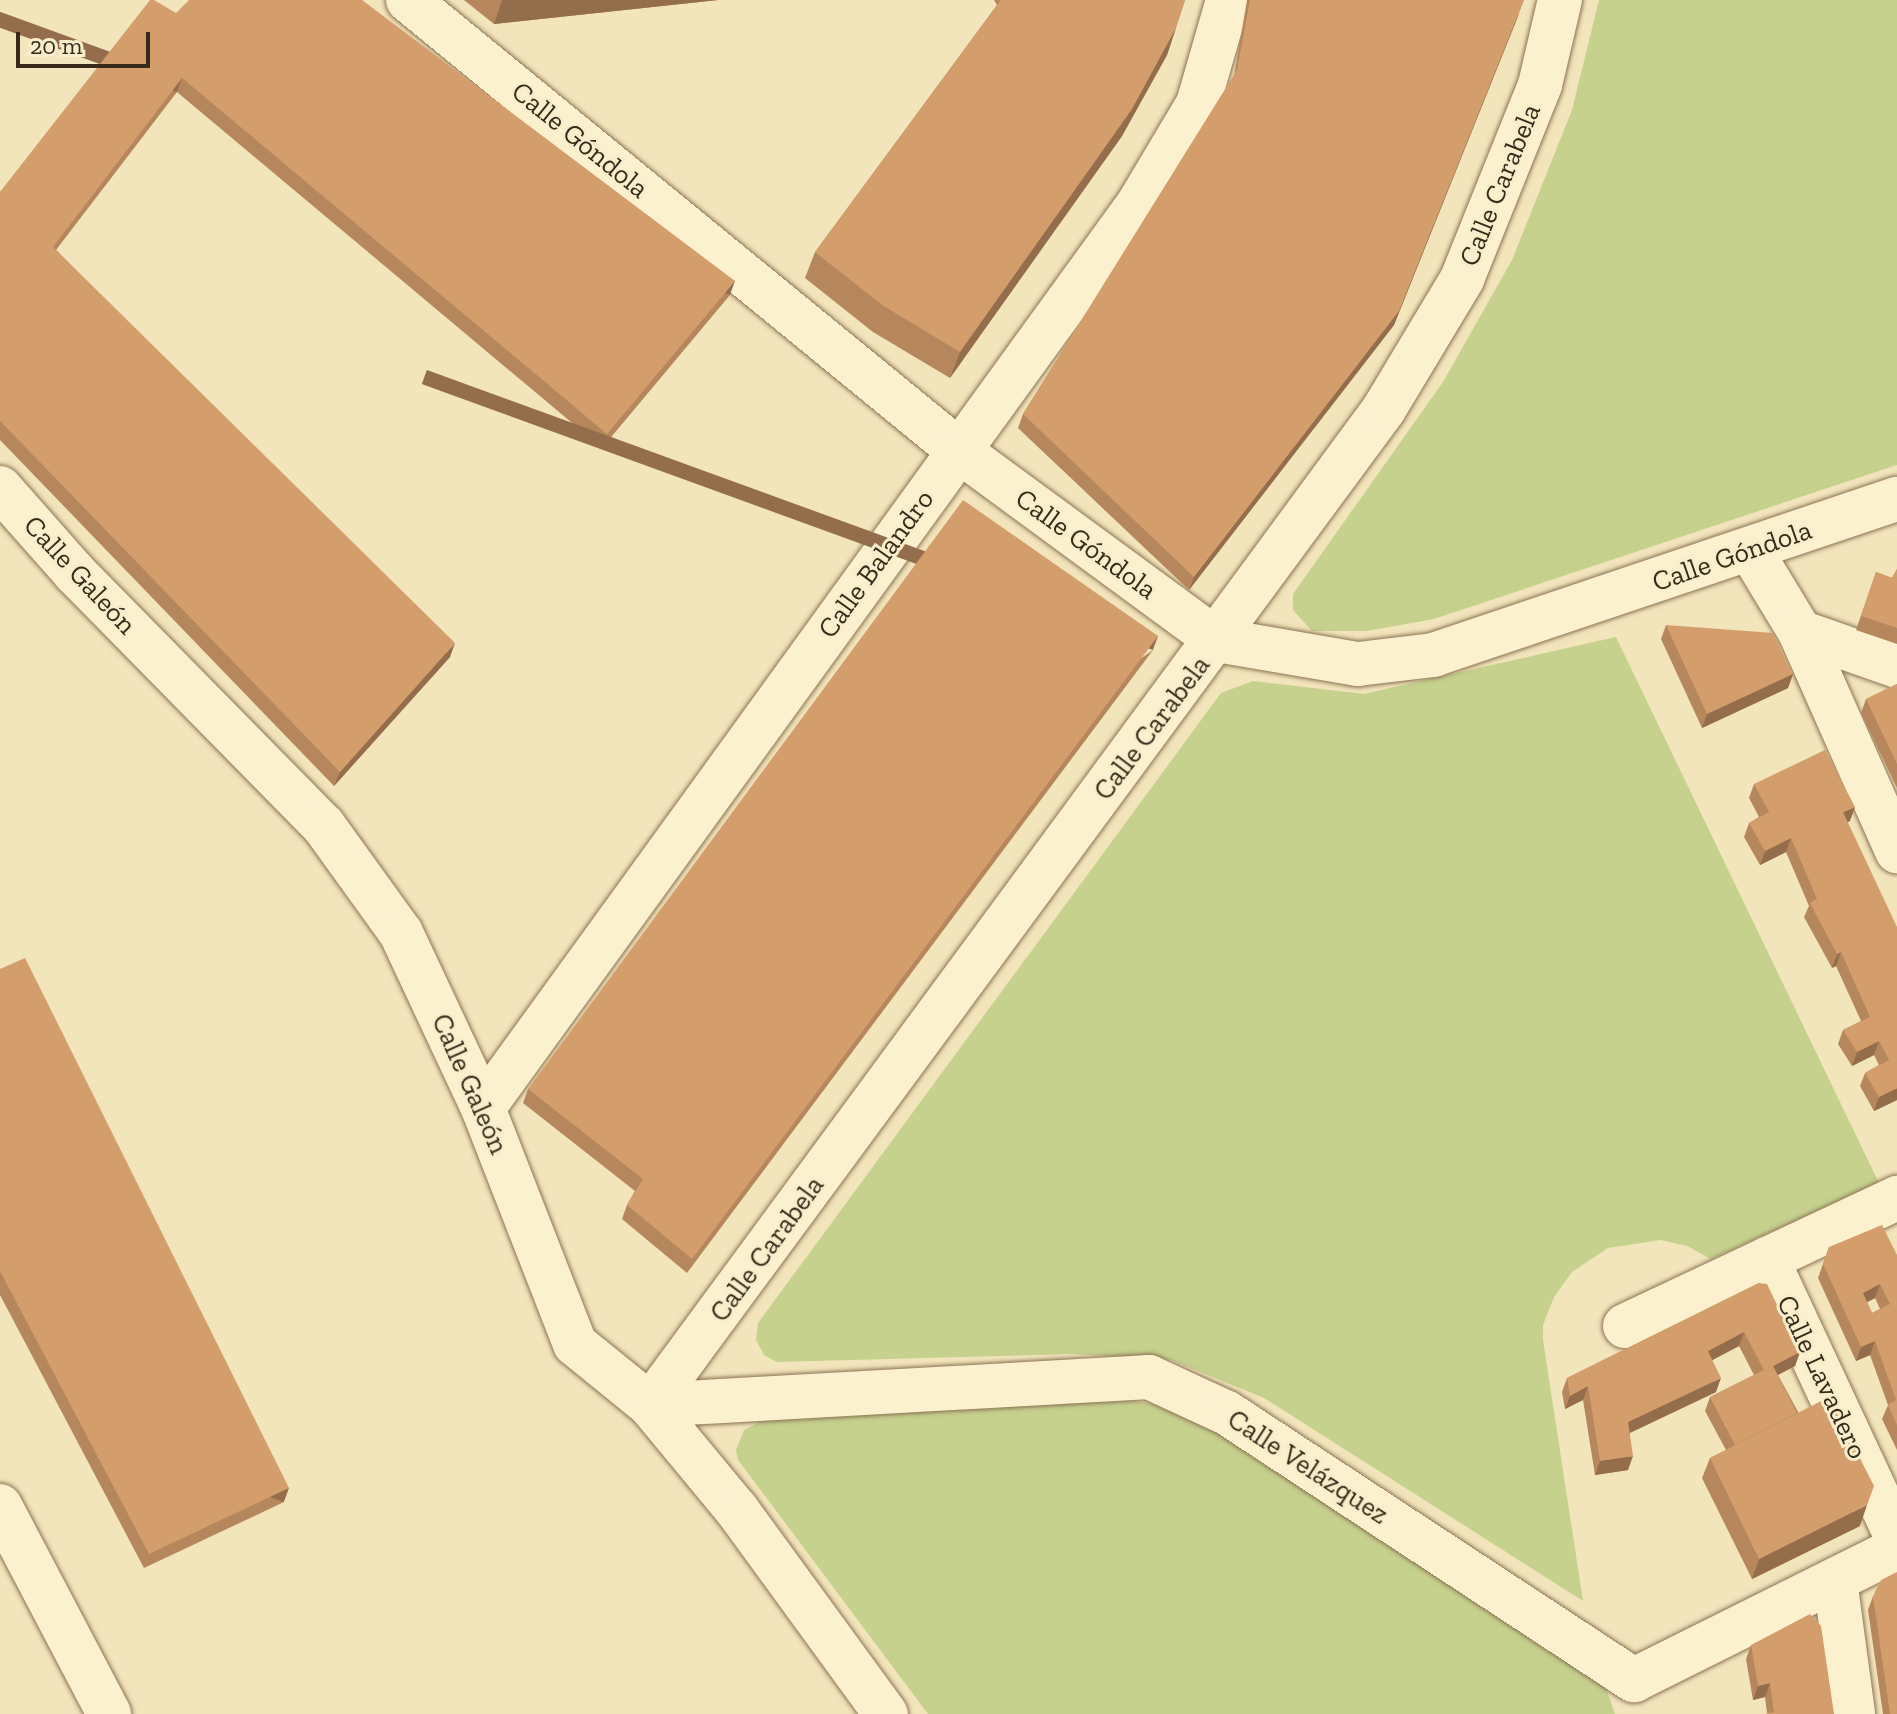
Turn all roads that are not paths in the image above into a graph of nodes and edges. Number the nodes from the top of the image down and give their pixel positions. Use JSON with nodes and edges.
{"nodes":[{"id":1,"x":408,"y":0,"type":"edge"},
{"id":2,"x":1228,"y":0,"type":"edge"},
{"id":3,"x":1560,"y":0,"type":"edge"},
{"id":4,"x":958,"y":450,"type":"junction"},
{"id":5,"x":0,"y":489,"type":"edge"},
{"id":6,"x":1897,"y":499,"type":"edge"},
{"id":7,"x":1751,"y":551,"type":"junction"},
{"id":8,"x":1800,"y":632,"type":"junction"},
{"id":9,"x":1217,"y":640,"type":"junction"},
{"id":10,"x":1897,"y":666,"type":"edge"},
{"id":11,"x":1897,"y":851,"type":"edge"},
{"id":12,"x":483,"y":1108,"type":"junction"},
{"id":13,"x":1897,"y":1198,"type":"edge"},
{"id":14,"x":1767,"y":1259,"type":"junction"},
{"id":15,"x":1625,"y":1326,"type":"dead end"},
{"id":16,"x":650,"y":1405,"type":"junction"},
{"id":17,"x":0,"y":1506,"type":"edge"},
{"id":18,"x":1897,"y":1538,"type":"edge"},
{"id":19,"x":1897,"y":1549,"type":"edge"},
{"id":20,"x":1835,"y":1580,"type":"junction"},
{"id":21,"x":1636,"y":1697,"type":"edge"},
{"id":22,"x":109,"y":1714,"type":"edge"},
{"id":23,"x":886,"y":1714,"type":"edge"},
{"id":24,"x":1853,"y":1714,"type":"edge"}],
"edges":[{"from":1,"to":4,"type":"street","name":"Calle Góndola"},
{"from":2,"to":4,"type":"street","name":"Calle Balandro"},
{"from":3,"to":9,"type":"street","name":"Calle Carabela"},
{"from":4,"to":9,"type":"street","name":"Calle Góndola"},
{"from":4,"to":12,"type":"street","name":"Calle Balandro"},
{"from":5,"to":12,"type":"street","name":"Calle Galeón"},
{"from":6,"to":7,"type":"street","name":"Calle Góndola"},
{"from":7,"to":8,"type":"street"},
{"from":7,"to":9,"type":"street","name":"Calle Góndola"},
{"from":8,"to":10,"type":"street"},
{"from":8,"to":11,"type":"street"},
{"from":9,"to":16,"type":"street","name":"Calle Carabela"},
{"from":12,"to":16,"type":"street","name":"Calle Galeón"},
{"from":13,"to":14,"type":"street"},
{"from":14,"to":15,"type":"street"},
{"from":14,"to":18,"type":"street","name":"Calle Lavadero"},
{"from":16,"to":21,"type":"street","name":"Calle Velázquez"},
{"from":16,"to":23,"type":"street","name":"Calle Galeón"},
{"from":17,"to":22,"type":"street"},
{"from":19,"to":20,"type":"street","name":"Calle Velázquez"},
{"from":20,"to":21,"type":"street","name":"Calle Velázquez"},
{"from":20,"to":24,"type":"street"}]}
